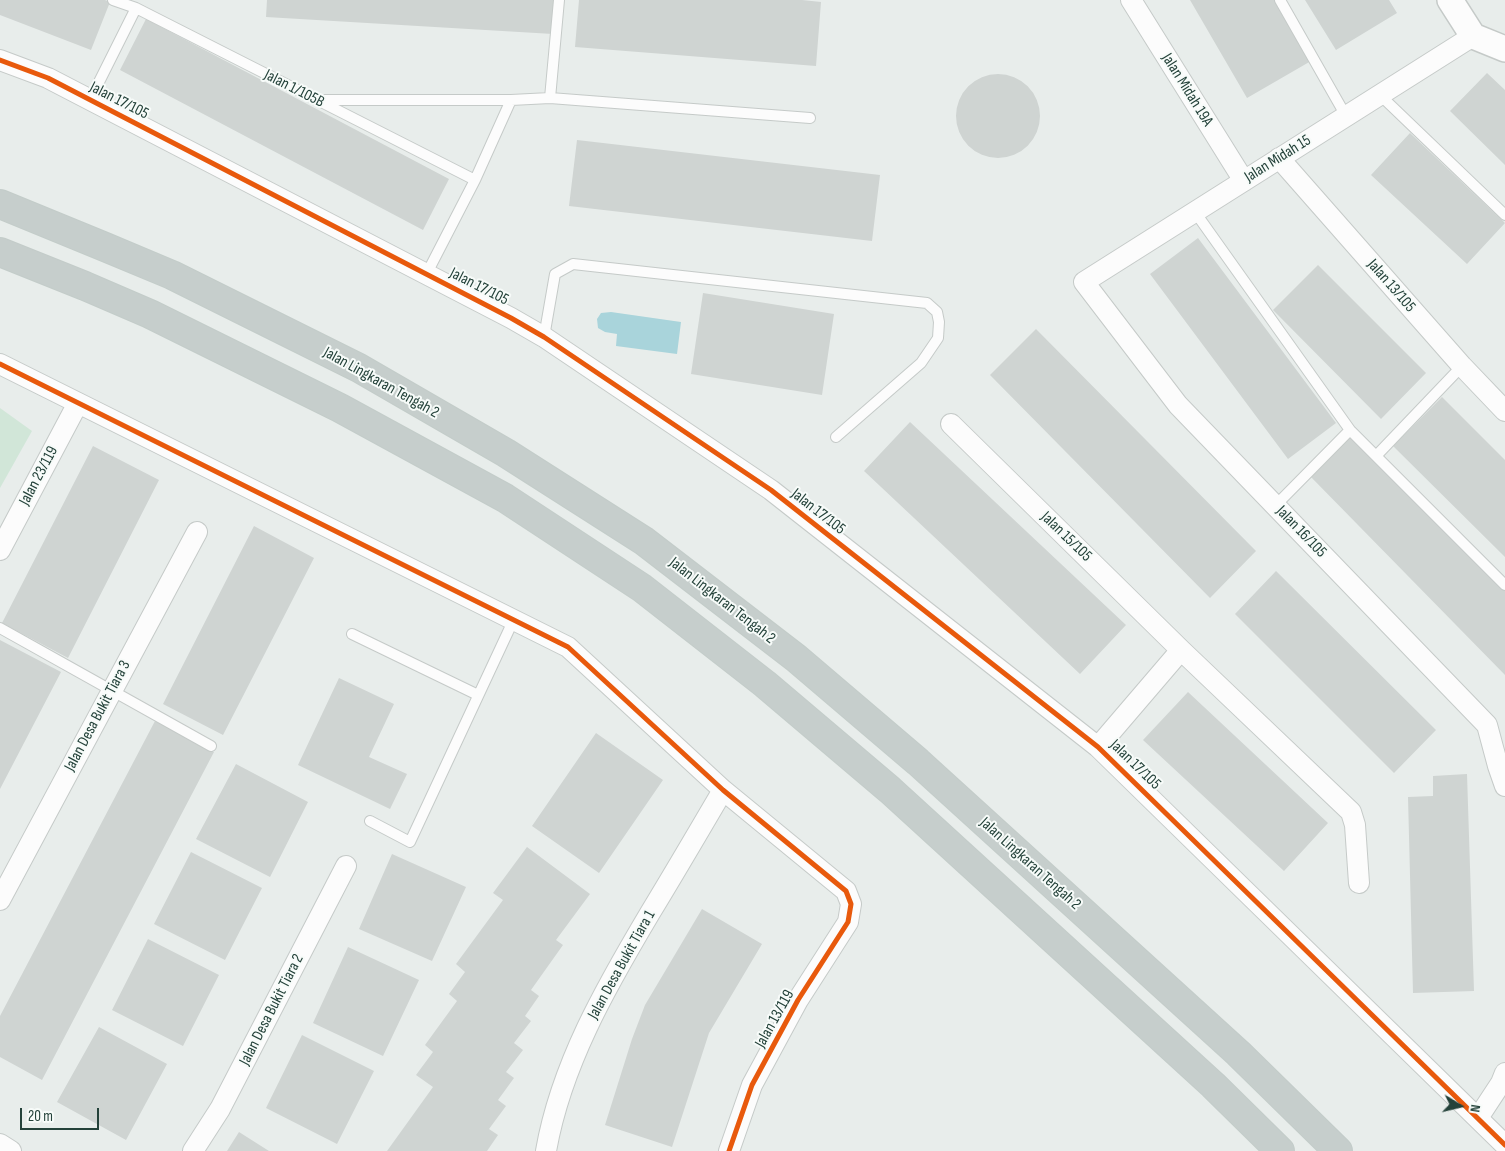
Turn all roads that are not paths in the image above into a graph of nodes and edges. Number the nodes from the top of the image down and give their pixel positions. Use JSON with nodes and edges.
{"nodes":[{"id":1,"x":113,"y":0,"type":"edge"},
{"id":2,"x":560,"y":0,"type":"edge"},
{"id":3,"x":1131,"y":0,"type":"edge"},
{"id":4,"x":1280,"y":0,"type":"edge"},
{"id":5,"x":1450,"y":0,"type":"edge"},
{"id":6,"x":136,"y":8,"type":"junction"},
{"id":7,"x":1473,"y":36,"type":"junction"},
{"id":8,"x":1505,"y":49,"type":"edge"},
{"id":9,"x":0,"y":60,"type":"edge"},
{"id":10,"x":1380,"y":95,"type":"junction"},
{"id":11,"x":550,"y":98,"type":"junction"},
{"id":12,"x":90,"y":100,"type":"junction"},
{"id":13,"x":314,"y":100,"type":"junction"},
{"id":14,"x":511,"y":100,"type":"junction"},
{"id":15,"x":1346,"y":116,"type":"junction"},
{"id":16,"x":810,"y":118,"type":"dead end"},
{"id":17,"x":1279,"y":158,"type":"junction"},
{"id":18,"x":475,"y":180,"type":"junction"},
{"id":19,"x":1244,"y":181,"type":"junction"},
{"id":20,"x":0,"y":204,"type":"edge"},
{"id":21,"x":1195,"y":212,"type":"junction"},
{"id":22,"x":1505,"y":216,"type":"edge"},
{"id":23,"x":0,"y":252,"type":"edge"},
{"id":24,"x":426,"y":275,"type":"junction"},
{"id":25,"x":1084,"y":282,"type":"joint"},
{"id":26,"x":544,"y":337,"type":"junction"},
{"id":27,"x":0,"y":364,"type":"edge"},
{"id":28,"x":1462,"y":366,"type":"junction"},
{"id":29,"x":78,"y":403,"type":"junction"},
{"id":30,"x":1505,"y":411,"type":"edge"},
{"id":31,"x":951,"y":424,"type":"dead end"},
{"id":32,"x":1350,"y":430,"type":"junction"},
{"id":33,"x":836,"y":437,"type":"dead end"},
{"id":34,"x":1376,"y":456,"type":"junction"},
{"id":35,"x":1275,"y":506,"type":"junction"},
{"id":36,"x":197,"y":532,"type":"dead end"},
{"id":37,"x":0,"y":550,"type":"edge"},
{"id":38,"x":1505,"y":585,"type":"edge"},
{"id":39,"x":514,"y":619,"type":"junction"},
{"id":40,"x":0,"y":628,"type":"edge"},
{"id":41,"x":352,"y":634,"type":"dead end"},
{"id":42,"x":1182,"y":650,"type":"junction"},
{"id":43,"x":112,"y":691,"type":"junction"},
{"id":44,"x":478,"y":695,"type":"junction"},
{"id":45,"x":211,"y":746,"type":"dead end"},
{"id":46,"x":1098,"y":746,"type":"junction"},
{"id":47,"x":1502,"y":765,"type":"edge"},
{"id":48,"x":1505,"y":786,"type":"edge"},
{"id":49,"x":724,"y":790,"type":"junction"},
{"id":50,"x":370,"y":821,"type":"dead end"},
{"id":51,"x":346,"y":866,"type":"dead end"},
{"id":52,"x":1359,"y":883,"type":"dead end"},
{"id":53,"x":0,"y":900,"type":"edge"},
{"id":54,"x":1505,"y":1073,"type":"edge"},
{"id":55,"x":1478,"y":1118,"type":"junction"},
{"id":56,"x":0,"y":1144,"type":"edge"},
{"id":57,"x":1505,"y":1145,"type":"edge"},
{"id":58,"x":11,"y":1151,"type":"edge"},
{"id":59,"x":193,"y":1151,"type":"edge"},
{"id":60,"x":546,"y":1151,"type":"edge"},
{"id":61,"x":729,"y":1151,"type":"edge"},
{"id":62,"x":1280,"y":1151,"type":"edge"},
{"id":63,"x":1338,"y":1151,"type":"edge"}],
"edges":[{"from":1,"to":6,"type":"lane","name":"Jalan 1/105B"},
{"from":2,"to":11,"type":"lane"},
{"from":3,"to":19,"type":"street","name":"Jalan Midah 19A"},
{"from":4,"to":15,"type":"lane"},
{"from":5,"to":7,"type":"street"},
{"from":6,"to":12,"type":"lane"},
{"from":6,"to":13,"type":"lane","name":"Jalan 1/105B"},
{"from":7,"to":8,"type":"street"},
{"from":7,"to":10,"type":"street","name":"Jalan Midah 15"},
{"from":9,"to":12,"type":"street","name":"Jalan 17/105"},
{"from":10,"to":15,"type":"street","name":"Jalan Midah 15"},
{"from":10,"to":22,"type":"lane"},
{"from":11,"to":14,"type":"lane"},
{"from":11,"to":16,"type":"lane"},
{"from":12,"to":24,"type":"street","name":"Jalan 17/105"},
{"from":13,"to":14,"type":"lane"},
{"from":13,"to":18,"type":"lane","name":"Jalan 1/105B"},
{"from":14,"to":18,"type":"lane"},
{"from":15,"to":17,"type":"street","name":"Jalan Midah 15"},
{"from":17,"to":19,"type":"street","name":"Jalan Midah 15"},
{"from":17,"to":28,"type":"street","name":"Jalan 13/105"},
{"from":18,"to":24,"type":"lane"},
{"from":19,"to":21,"type":"street","name":"Jalan Midah 15"},
{"from":20,"to":63,"type":"highway","name":"Jalan Lingkaran Tengah 2"},
{"from":21,"to":25,"type":"street","name":"Jalan Midah 15"},
{"from":21,"to":32,"type":"lane"},
{"from":23,"to":62,"type":"highway"},
{"from":24,"to":26,"type":"street","name":"Jalan 17/105"},
{"from":25,"to":35,"type":"street","name":"Jalan 16/105"},
{"from":26,"to":33,"type":"lane"},
{"from":26,"to":46,"type":"street","name":"Jalan 17/105"},
{"from":27,"to":29,"type":"street"},
{"from":28,"to":30,"type":"street","name":"Jalan 13/105"},
{"from":28,"to":34,"type":"lane"},
{"from":29,"to":37,"type":"street","name":"Jalan 23/119"},
{"from":29,"to":39,"type":"street"},
{"from":31,"to":42,"type":"street","name":"Jalan 15/105"},
{"from":32,"to":34,"type":"lane"},
{"from":32,"to":35,"type":"lane"},
{"from":34,"to":38,"type":"lane"},
{"from":35,"to":47,"type":"street","name":"Jalan 16/105"},
{"from":36,"to":43,"type":"street","name":"Jalan Desa Bukit Tiara 3"},
{"from":39,"to":44,"type":"lane"},
{"from":39,"to":49,"type":"street"},
{"from":40,"to":43,"type":"lane"},
{"from":41,"to":44,"type":"lane"},
{"from":42,"to":46,"type":"street"},
{"from":42,"to":52,"type":"street","name":"Jalan 15/105"},
{"from":43,"to":45,"type":"lane"},
{"from":43,"to":53,"type":"street","name":"Jalan Desa Bukit Tiara 3"},
{"from":44,"to":50,"type":"lane"},
{"from":46,"to":55,"type":"street","name":"Jalan 17/105"},
{"from":47,"to":48,"type":"street","name":"Jalan 16/105"},
{"from":49,"to":60,"type":"street","name":"Jalan Desa Bukit Tiara 1"},
{"from":49,"to":61,"type":"street","name":"Jalan 13/119"},
{"from":51,"to":59,"type":"street","name":"Jalan Desa Bukit Tiara 2"},
{"from":54,"to":55,"type":"street"},
{"from":55,"to":57,"type":"street","name":"Jalan 17/105"},
{"from":56,"to":58,"type":"street"}]}
